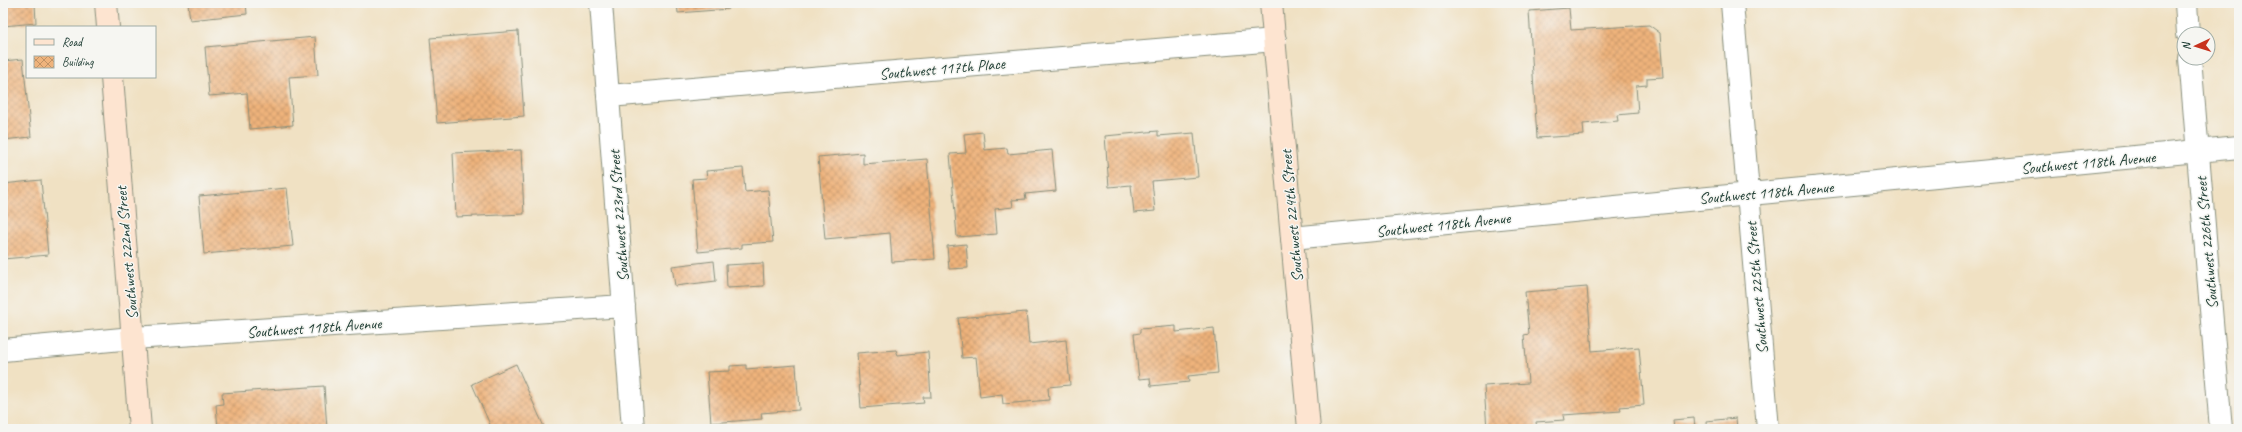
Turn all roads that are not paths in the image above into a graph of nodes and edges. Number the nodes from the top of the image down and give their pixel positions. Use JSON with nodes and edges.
{"nodes":[{"id":1,"x":106,"y":3,"type":"edge"},
{"id":2,"x":601,"y":3,"type":"edge"},
{"id":3,"x":1271,"y":3,"type":"edge"},
{"id":4,"x":1732,"y":3,"type":"edge"},
{"id":5,"x":2186,"y":3,"type":"edge"},
{"id":6,"x":108,"y":26,"type":"edge"},
{"id":7,"x":2187,"y":26,"type":"edge"},
{"id":8,"x":1275,"y":40,"type":"junction"},
{"id":9,"x":2191,"y":66,"type":"edge"},
{"id":10,"x":112,"y":78,"type":"edge"},
{"id":11,"x":609,"y":96,"type":"junction"},
{"id":12,"x":2239,"y":147,"type":"edge"},
{"id":13,"x":2198,"y":151,"type":"junction"},
{"id":14,"x":1748,"y":194,"type":"junction"},
{"id":15,"x":1292,"y":238,"type":"junction"},
{"id":16,"x":624,"y":306,"type":"junction"},
{"id":17,"x":133,"y":338,"type":"junction"},
{"id":18,"x":3,"y":350,"type":"edge"},
{"id":19,"x":140,"y":429,"type":"edge"},
{"id":20,"x":633,"y":429,"type":"edge"},
{"id":21,"x":1310,"y":429,"type":"edge"},
{"id":22,"x":1768,"y":429,"type":"edge"},
{"id":23,"x":2221,"y":429,"type":"edge"}],
"edges":[{"from":1,"to":6,"type":"street"},
{"from":2,"to":11,"type":"street","name":"Southwest 223rd Street"},
{"from":3,"to":8,"type":"street","name":"Southwest 224th Street"},
{"from":4,"to":14,"type":"street","name":"Southwest 225th Street"},
{"from":5,"to":7,"type":"street"},
{"from":8,"to":11,"type":"street","name":"Southwest 117th Place"},
{"from":8,"to":15,"type":"street","name":"Southwest 224th Street"},
{"from":9,"to":13,"type":"street","name":"Southwest 226th Street"},
{"from":10,"to":17,"type":"street","name":"Southwest 222nd Street"},
{"from":11,"to":16,"type":"street","name":"Southwest 223rd Street"},
{"from":12,"to":13,"type":"street","name":"Southwest 118th Avenue"},
{"from":13,"to":14,"type":"street","name":"Southwest 118th Avenue"},
{"from":13,"to":23,"type":"street","name":"Southwest 226th Street"},
{"from":14,"to":15,"type":"street","name":"Southwest 118th Avenue"},
{"from":14,"to":22,"type":"street","name":"Southwest 225th Street"},
{"from":15,"to":21,"type":"street","name":"Southwest 224th Street"},
{"from":16,"to":17,"type":"street","name":"Southwest 118th Avenue"},
{"from":16,"to":20,"type":"street","name":"Southwest 223rd Street"},
{"from":17,"to":18,"type":"street","name":"Southwest 118th Avenue"},
{"from":17,"to":19,"type":"street","name":"Southwest 222nd Street"}]}
